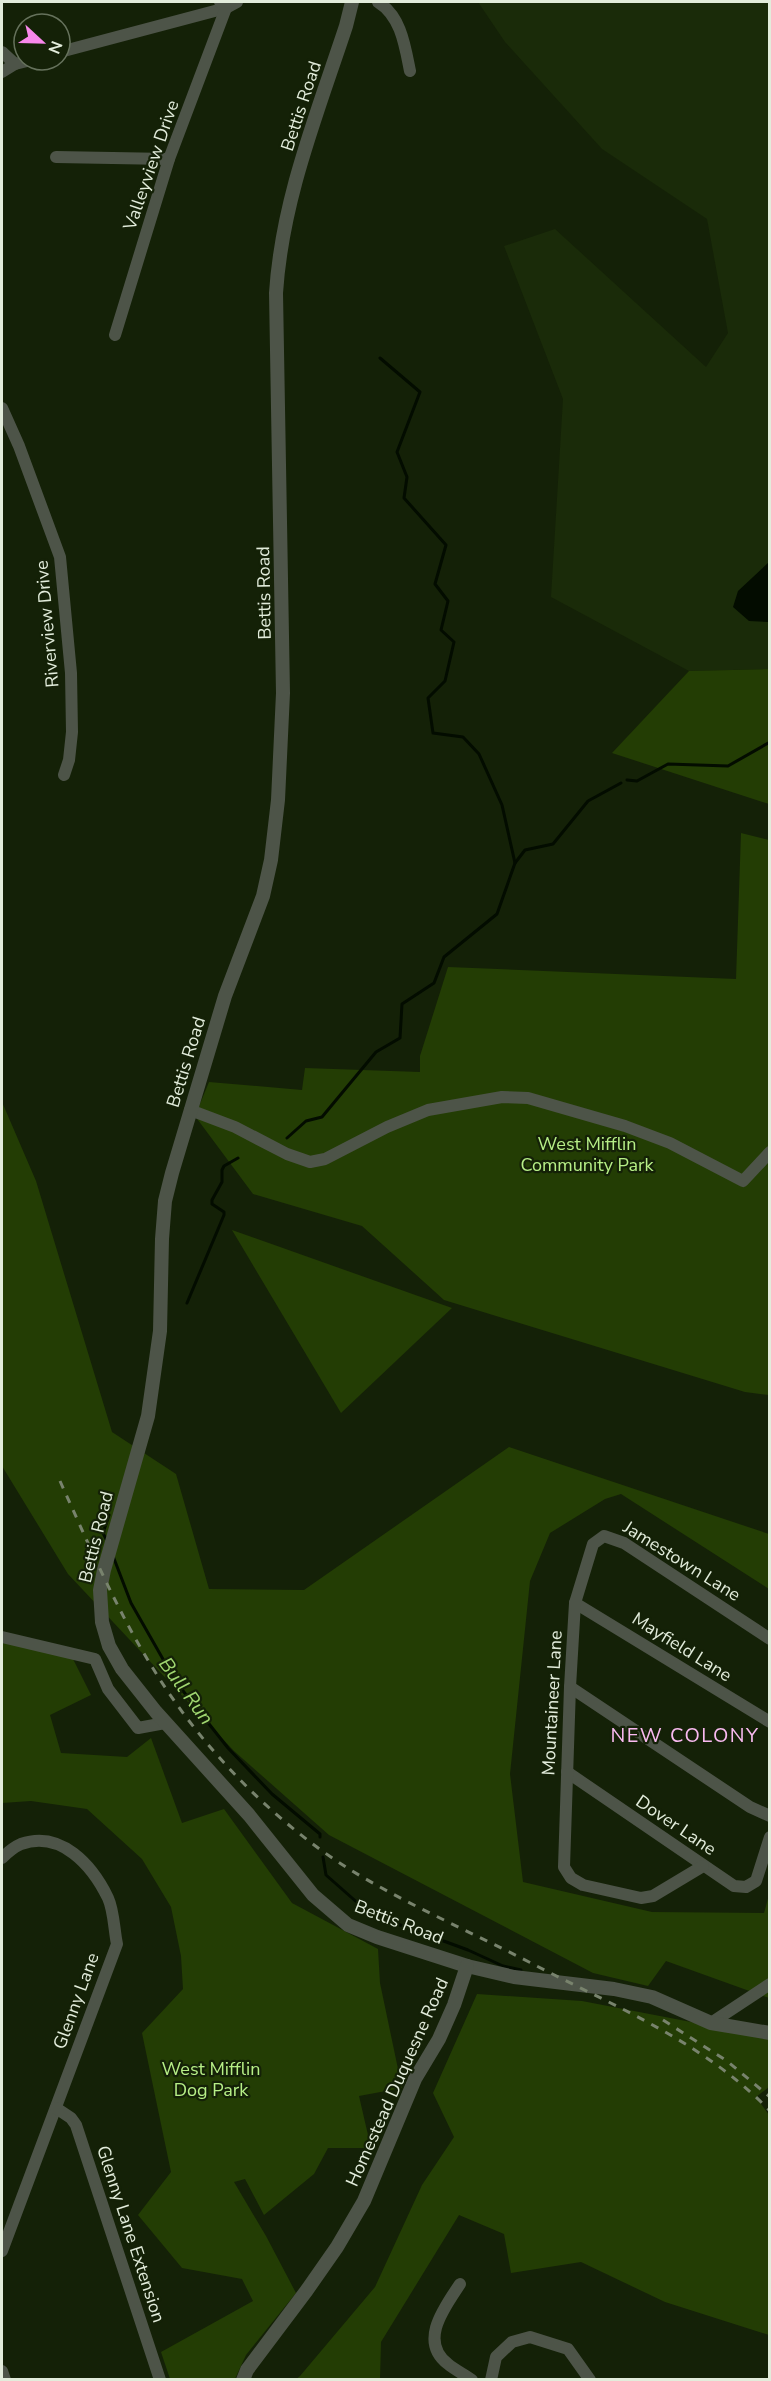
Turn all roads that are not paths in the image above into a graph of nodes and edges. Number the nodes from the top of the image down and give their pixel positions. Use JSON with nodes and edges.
{"nodes":[{"id":1,"x":352,"y":2,"type":"edge"},
{"id":2,"x":378,"y":2,"type":"edge"},
{"id":3,"x":228,"y":4,"type":"edge"},
{"id":4,"x":72,"y":49,"type":"edge"},
{"id":5,"x":410,"y":71,"type":"dead end"},
{"id":6,"x":56,"y":157,"type":"dead end"},
{"id":7,"x":169,"y":159,"type":"junction"},
{"id":8,"x":115,"y":335,"type":"dead end"},
{"id":9,"x":2,"y":408,"type":"edge"},
{"id":10,"x":64,"y":775,"type":"dead end"},
{"id":11,"x":190,"y":1110,"type":"junction"},
{"id":12,"x":770,"y":1152,"type":"edge"},
{"id":13,"x":604,"y":1536,"type":"joint"},
{"id":14,"x":575,"y":1603,"type":"junction"},
{"id":15,"x":2,"y":1637,"type":"edge"},
{"id":16,"x":770,"y":1639,"type":"edge"},
{"id":17,"x":570,"y":1687,"type":"junction"},
{"id":18,"x":770,"y":1722,"type":"edge"},
{"id":19,"x":165,"y":1723,"type":"junction"},
{"id":20,"x":567,"y":1772,"type":"junction"},
{"id":21,"x":770,"y":1816,"type":"edge"},
{"id":22,"x":770,"y":1837,"type":"edge"},
{"id":23,"x":2,"y":1858,"type":"edge"},
{"id":24,"x":704,"y":1866,"type":"junction"},
{"id":25,"x":467,"y":1966,"type":"junction"},
{"id":26,"x":770,"y":1984,"type":"edge"},
{"id":27,"x":711,"y":2024,"type":"junction"},
{"id":28,"x":770,"y":2033,"type":"edge"},
{"id":29,"x":56,"y":2108,"type":"junction"},
{"id":30,"x":2,"y":2251,"type":"edge"},
{"id":31,"x":460,"y":2284,"type":"dead end"},
{"id":32,"x":2,"y":2371,"type":"edge"},
{"id":33,"x":5,"y":2379,"type":"edge"},
{"id":34,"x":160,"y":2379,"type":"edge"},
{"id":35,"x":243,"y":2379,"type":"edge"},
{"id":36,"x":472,"y":2379,"type":"edge"},
{"id":37,"x":491,"y":2379,"type":"edge"},
{"id":38,"x":590,"y":2379,"type":"edge"}],
"edges":[{"from":1,"to":11,"type":"street","name":"Bettis Road"},
{"from":2,"to":5,"type":"street"},
{"from":3,"to":4,"type":"street"},
{"from":3,"to":7,"type":"street","name":"Valleyview Drive"},
{"from":6,"to":7,"type":"street"},
{"from":7,"to":8,"type":"street","name":"Valleyview Drive"},
{"from":9,"to":10,"type":"street","name":"Riverview Drive"},
{"from":11,"to":12,"type":"street"},
{"from":11,"to":19,"type":"street","name":"Bettis Road"},
{"from":13,"to":14,"type":"street","name":"Mountaineer Lane"},
{"from":13,"to":16,"type":"street","name":"Jamestown Lane"},
{"from":14,"to":17,"type":"street","name":"Mountaineer Lane"},
{"from":14,"to":18,"type":"street","name":"Mayfield Lane"},
{"from":15,"to":19,"type":"street"},
{"from":17,"to":20,"type":"street","name":"Mountaineer Lane"},
{"from":17,"to":21,"type":"street"},
{"from":19,"to":25,"type":"street","name":"Bettis Road"},
{"from":20,"to":24,"type":"street","name":"Dover Lane"},
{"from":20,"to":24,"type":"street","name":"Mountaineer Lane"},
{"from":22,"to":24,"type":"street","name":"Dover Lane"},
{"from":23,"to":29,"type":"street","name":"Glenny Lane"},
{"from":25,"to":27,"type":"street","name":"Homestead Duquesne Road"},
{"from":25,"to":35,"type":"street","name":"Homestead Duquesne Road"},
{"from":26,"to":27,"type":"street"},
{"from":27,"to":28,"type":"street","name":"Homestead Duquesne Road"},
{"from":29,"to":30,"type":"street","name":"Glenny Lane"},
{"from":29,"to":34,"type":"street","name":"Glenny Lane Extension"},
{"from":31,"to":36,"type":"street"},
{"from":32,"to":33,"type":"street"},
{"from":37,"to":38,"type":"street"}]}
